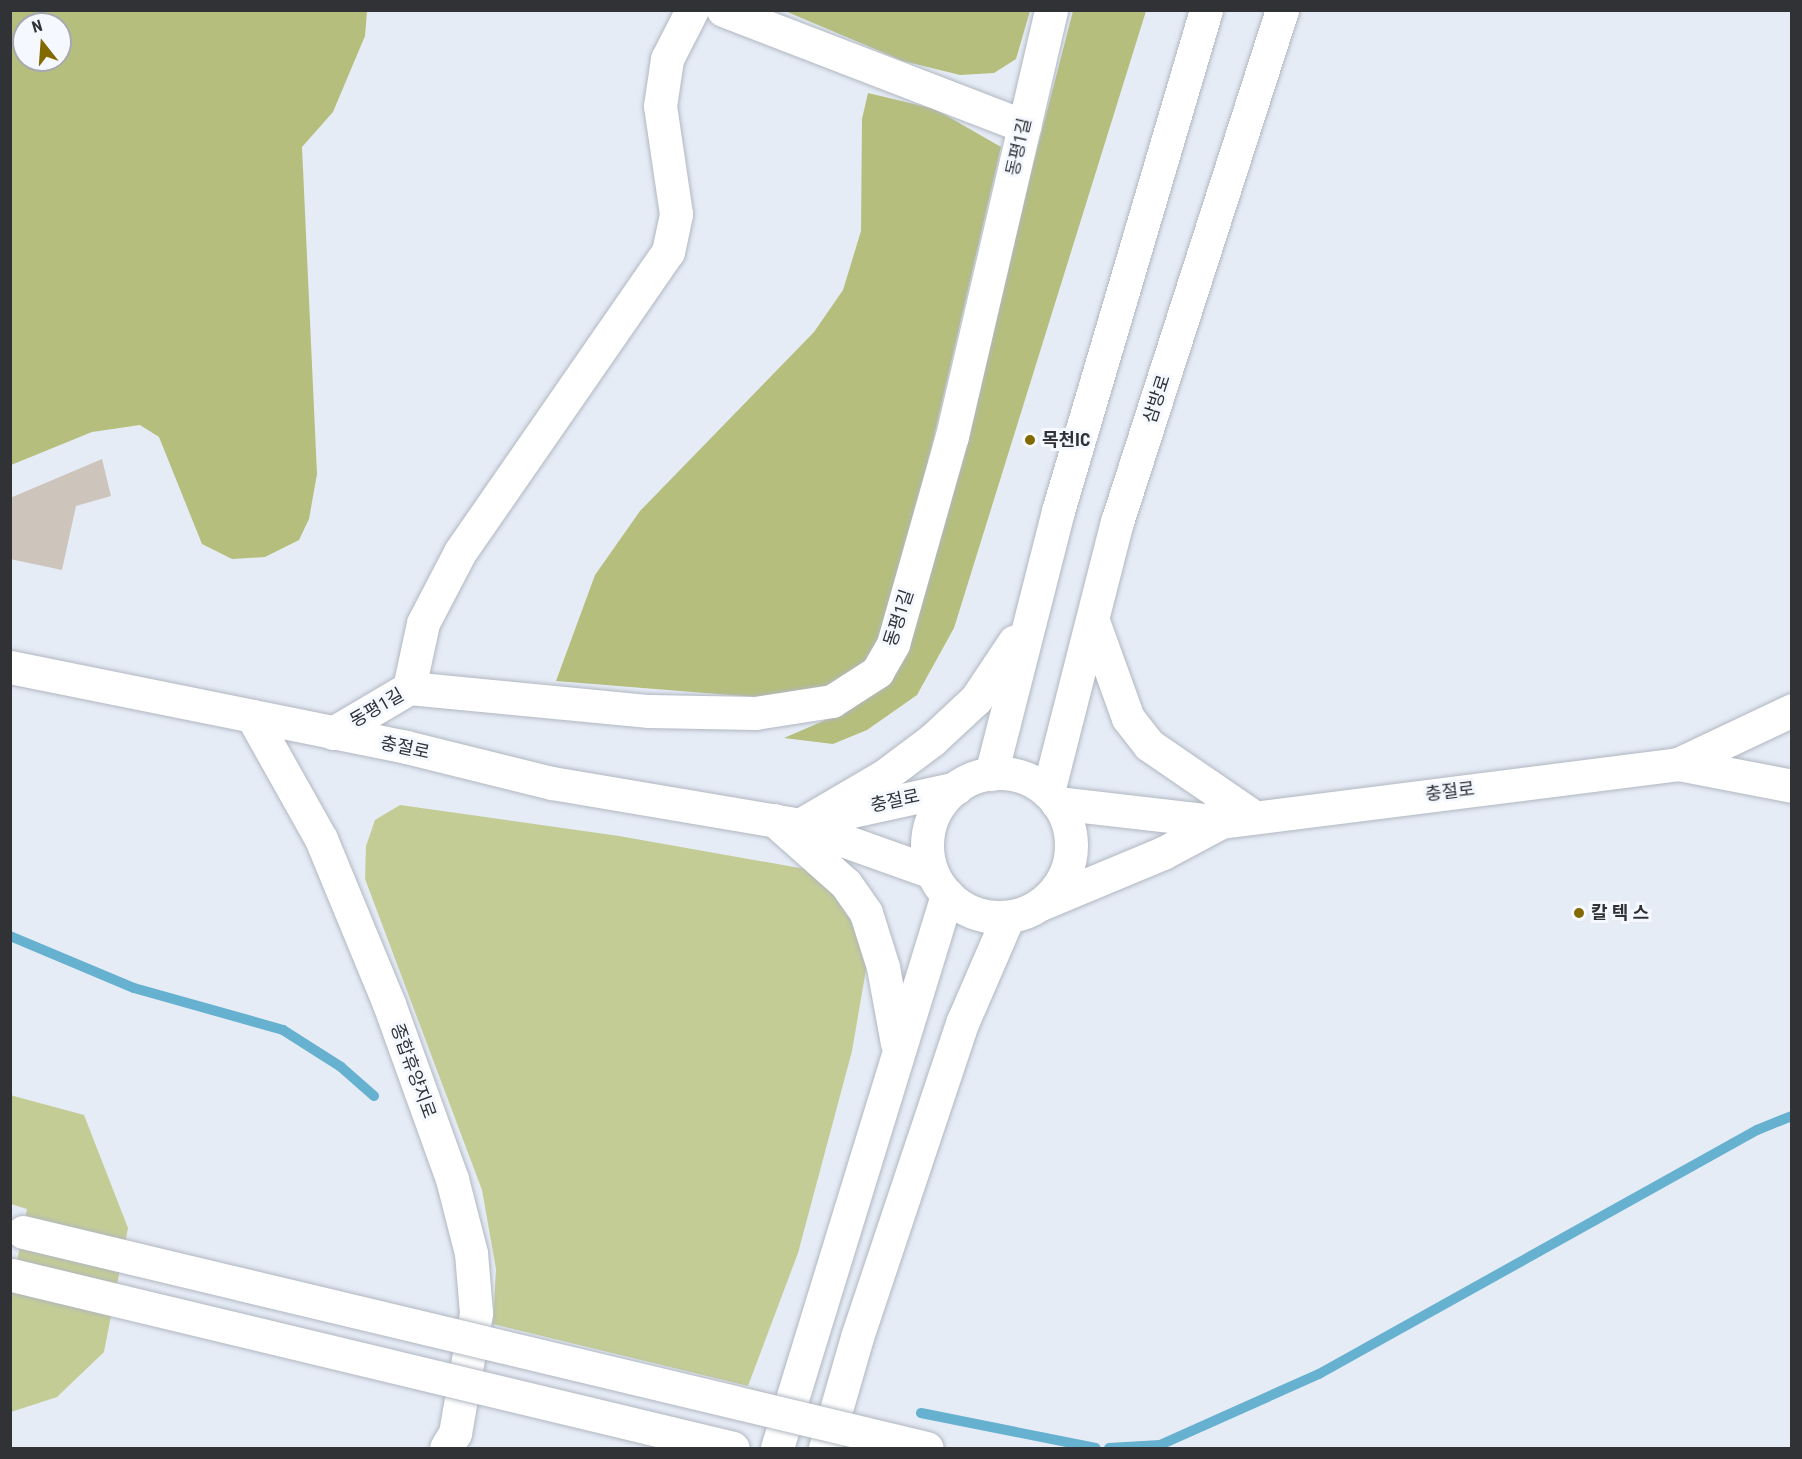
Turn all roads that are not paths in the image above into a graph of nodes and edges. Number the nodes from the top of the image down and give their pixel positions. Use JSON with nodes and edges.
{"nodes":[{"id":1,"x":692,"y":10,"type":"edge"},
{"id":2,"x":723,"y":10,"type":"edge"},
{"id":3,"x":1051,"y":10,"type":"edge"},
{"id":4,"x":1206,"y":10,"type":"edge"},
{"id":5,"x":1282,"y":10,"type":"edge"},
{"id":6,"x":1024,"y":126,"type":"junction"},
{"id":7,"x":1093,"y":621,"type":"junction"},
{"id":8,"x":1027,"y":623,"type":"junction"},
{"id":9,"x":10,"y":667,"type":"edge"},
{"id":10,"x":409,"y":688,"type":"junction"},
{"id":11,"x":1791,"y":710,"type":"edge"},
{"id":12,"x":252,"y":716,"type":"junction"},
{"id":13,"x":333,"y":733,"type":"junction"},
{"id":14,"x":1678,"y":764,"type":"junction"},
{"id":15,"x":991,"y":774,"type":"junction"},
{"id":16,"x":1791,"y":786,"type":"edge"},
{"id":17,"x":956,"y":788,"type":"junction"},
{"id":18,"x":1052,"y":797,"type":"junction"},
{"id":19,"x":1254,"y":817,"type":"junction"},
{"id":20,"x":1221,"y":822,"type":"junction"},
{"id":21,"x":787,"y":823,"type":"junction"},
{"id":22,"x":940,"y":884,"type":"junction"},
{"id":23,"x":1042,"y":903,"type":"junction"},
{"id":24,"x":1008,"y":916,"type":"junction"},
{"id":25,"x":898,"y":1048,"type":"junction"},
{"id":26,"x":16,"y":1231,"type":"edge"},
{"id":27,"x":11,"y":1275,"type":"edge"},
{"id":28,"x":446,"y":1449,"type":"edge"},
{"id":29,"x":733,"y":1449,"type":"edge"},
{"id":30,"x":777,"y":1449,"type":"edge"},
{"id":31,"x":825,"y":1449,"type":"edge"},
{"id":32,"x":927,"y":1449,"type":"edge"}],
"edges":[{"from":1,"to":10,"type":"main road"},
{"from":2,"to":6,"type":"main road"},
{"from":3,"to":6,"type":"main road","name":"동평1길"},
{"from":4,"to":8,"type":"main road"},
{"from":5,"to":7,"type":"main road","name":"삼방로"},
{"from":6,"to":10,"type":"main road","name":"동평1길"},
{"from":7,"to":18,"type":"main road","name":"삼방로"},
{"from":7,"to":19,"type":"main road"},
{"from":8,"to":15,"type":"main road"},
{"from":8,"to":21,"type":"main road"},
{"from":9,"to":12,"type":"main road","name":"충절로"},
{"from":10,"to":13,"type":"main road","name":"동평1길"},
{"from":11,"to":14,"type":"main road","name":"충절로"},
{"from":12,"to":13,"type":"main road","name":"충절로"},
{"from":12,"to":28,"type":"main road","name":"종합휴양지로"},
{"from":13,"to":21,"type":"main road","name":"충절로"},
{"from":14,"to":16,"type":"main road","name":"충절로"},
{"from":14,"to":19,"type":"main road","name":"충절로"},
{"from":15,"to":17,"type":"main road"},
{"from":15,"to":18,"type":"main road"},
{"from":17,"to":21,"type":"main road","name":"충절로"},
{"from":17,"to":22,"type":"main road"},
{"from":18,"to":20,"type":"main road","name":"충절로"},
{"from":18,"to":23,"type":"main road"},
{"from":19,"to":20,"type":"main road","name":"충절로"},
{"from":20,"to":23,"type":"main road","name":"충절로"},
{"from":21,"to":22,"type":"main road","name":"충절로"},
{"from":21,"to":25,"type":"main road"},
{"from":22,"to":24,"type":"main road"},
{"from":22,"to":25,"type":"main road"},
{"from":23,"to":24,"type":"main road"},
{"from":24,"to":31,"type":"main road"},
{"from":25,"to":30,"type":"main road"},
{"from":26,"to":32,"type":"main road","bridge":true},
{"from":27,"to":29,"type":"main road","bridge":true}]}
